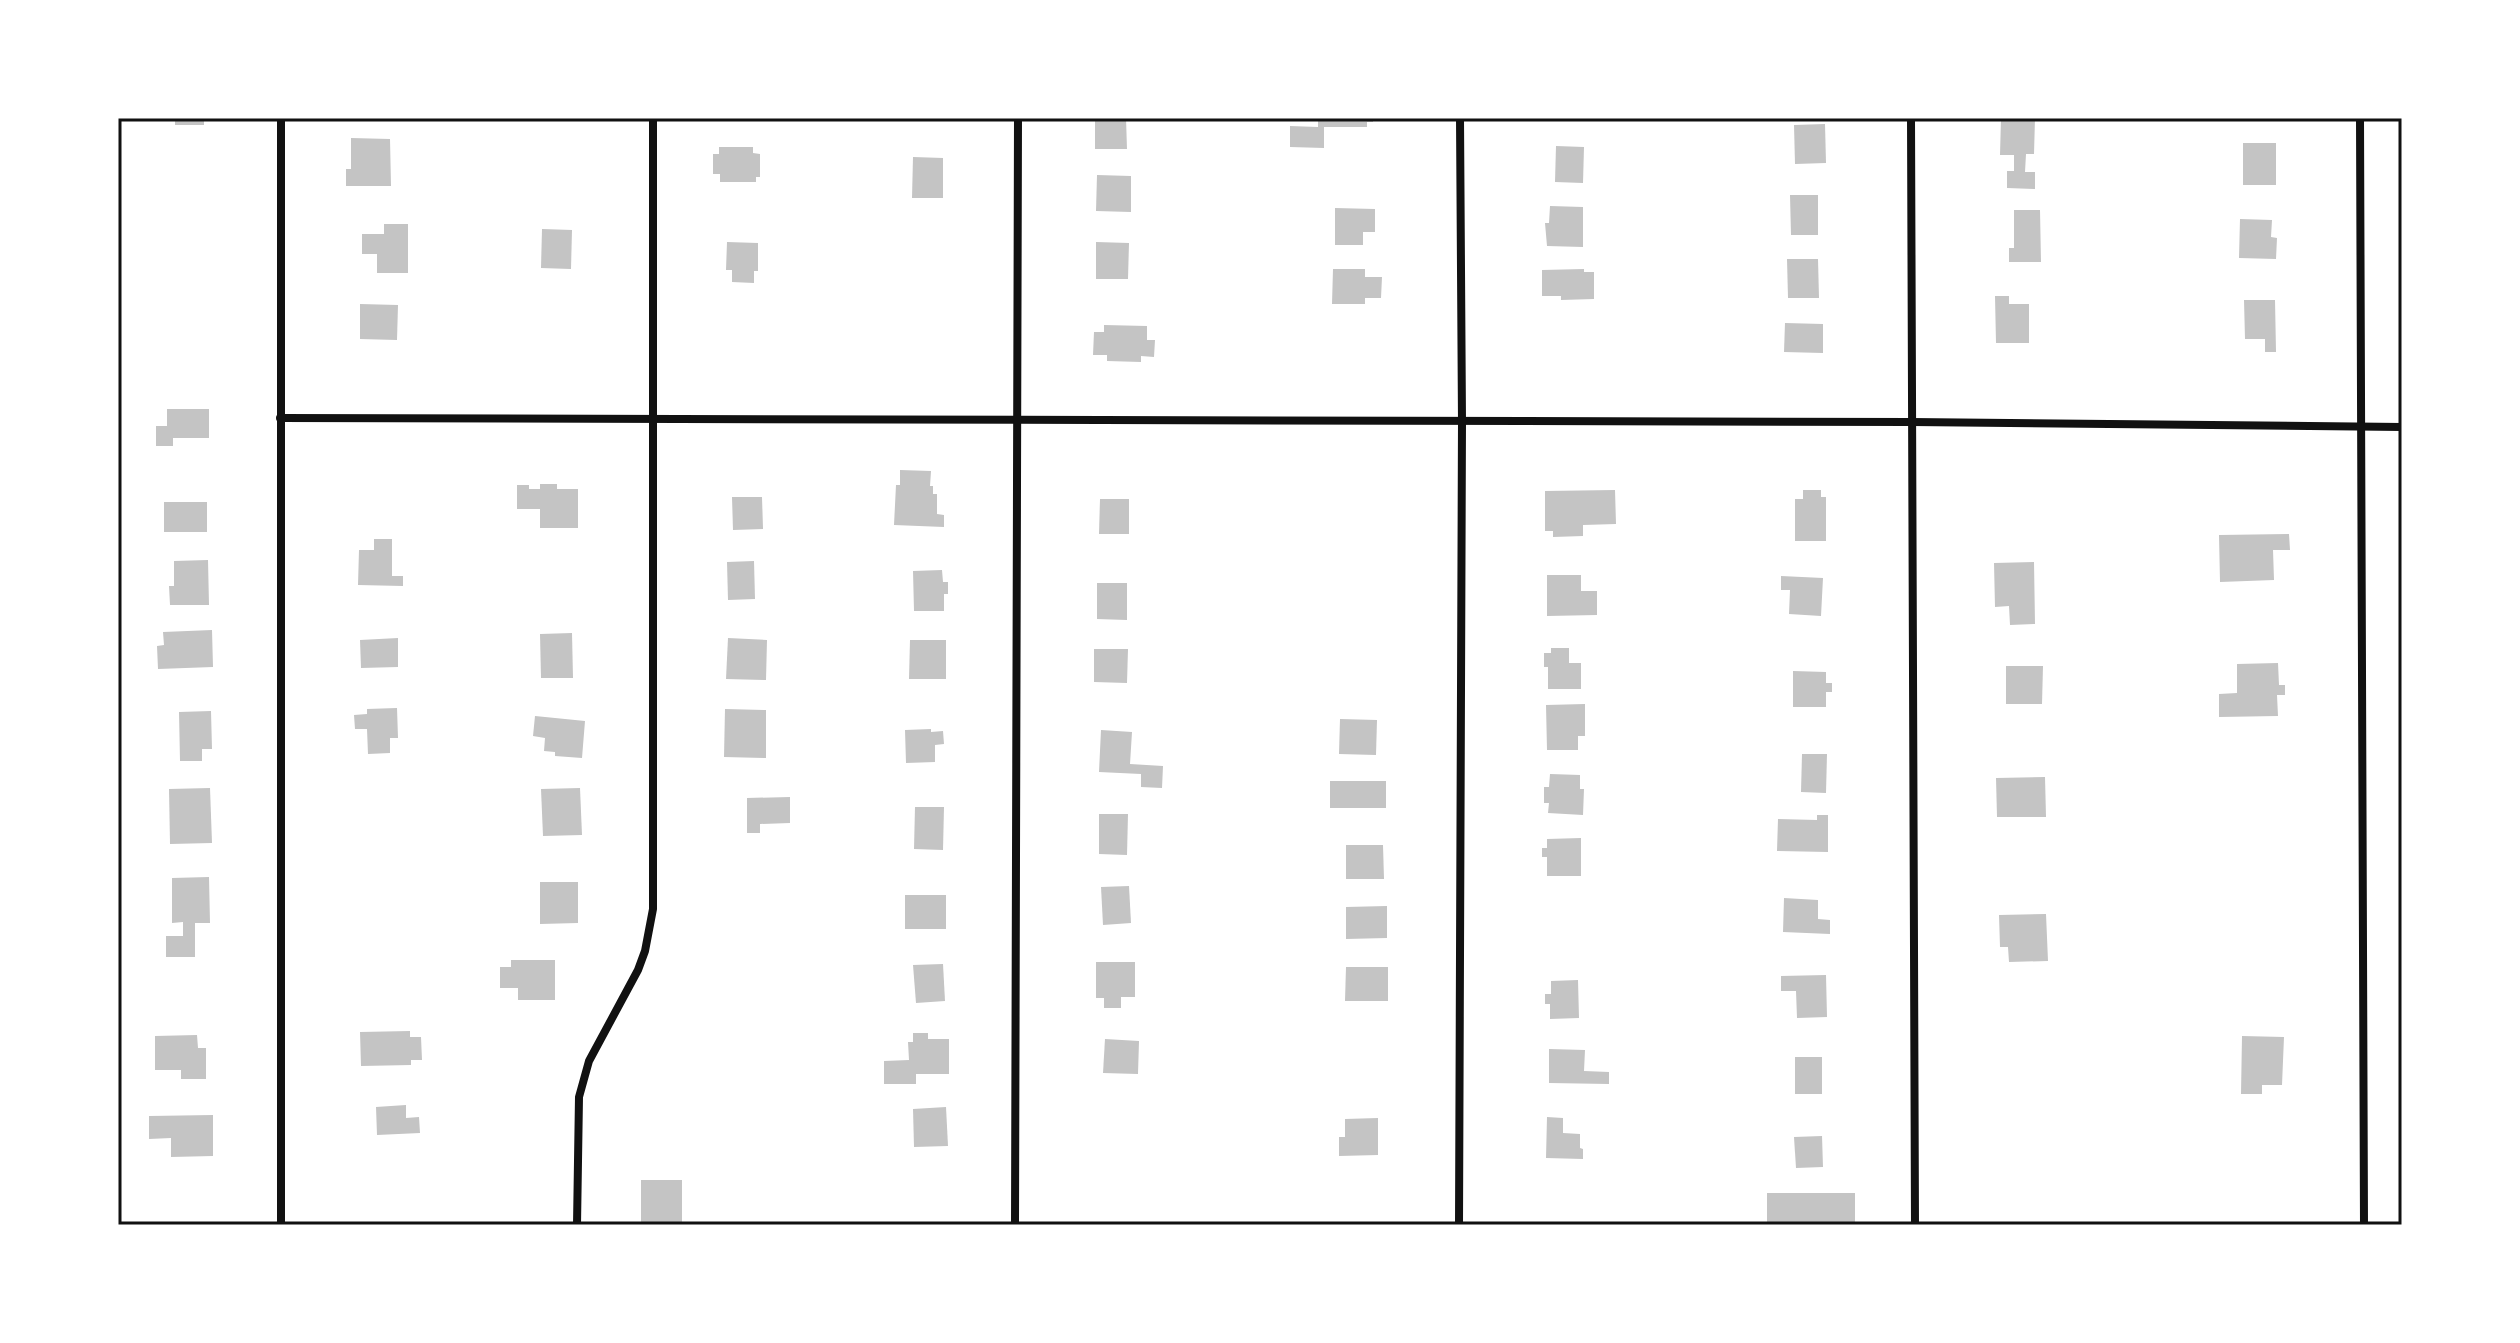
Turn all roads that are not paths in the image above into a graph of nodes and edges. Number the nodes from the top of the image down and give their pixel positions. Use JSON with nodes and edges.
{"nodes":[{"id":1,"x":281,"y":118,"type":"edge"},
{"id":2,"x":653,"y":118,"type":"edge"},
{"id":3,"x":1018,"y":118,"type":"edge"},
{"id":4,"x":1460,"y":118,"type":"edge"},
{"id":5,"x":1911,"y":118,"type":"edge"},
{"id":6,"x":2360,"y":118,"type":"edge"},
{"id":7,"x":280,"y":418,"type":"junction"},
{"id":8,"x":653,"y":419,"type":"junction"},
{"id":9,"x":1017,"y":421,"type":"junction"},
{"id":10,"x":1462,"y":421,"type":"junction"},
{"id":11,"x":1912,"y":422,"type":"junction"},
{"id":12,"x":2362,"y":427,"type":"junction"},
{"id":13,"x":2402,"y":427,"type":"edge"},
{"id":14,"x":281,"y":1225,"type":"edge"},
{"id":15,"x":577,"y":1225,"type":"edge"},
{"id":16,"x":1015,"y":1225,"type":"edge"},
{"id":17,"x":1459,"y":1225,"type":"edge"},
{"id":18,"x":1915,"y":1225,"type":"edge"},
{"id":19,"x":2364,"y":1225,"type":"edge"}],
"edges":[{"from":1,"to":7,"type":"street"},
{"from":2,"to":8,"type":"street"},
{"from":3,"to":9,"type":"street"},
{"from":4,"to":10,"type":"street"},
{"from":5,"to":11,"type":"street"},
{"from":6,"to":12,"type":"street"},
{"from":7,"to":8,"type":"street"},
{"from":7,"to":14,"type":"street"},
{"from":8,"to":9,"type":"street"},
{"from":8,"to":15,"type":"street"},
{"from":9,"to":10,"type":"street"},
{"from":9,"to":16,"type":"street"},
{"from":10,"to":11,"type":"street"},
{"from":10,"to":17,"type":"street"},
{"from":11,"to":12,"type":"street"},
{"from":11,"to":18,"type":"street"},
{"from":12,"to":13,"type":"street"},
{"from":12,"to":19,"type":"street"}]}
